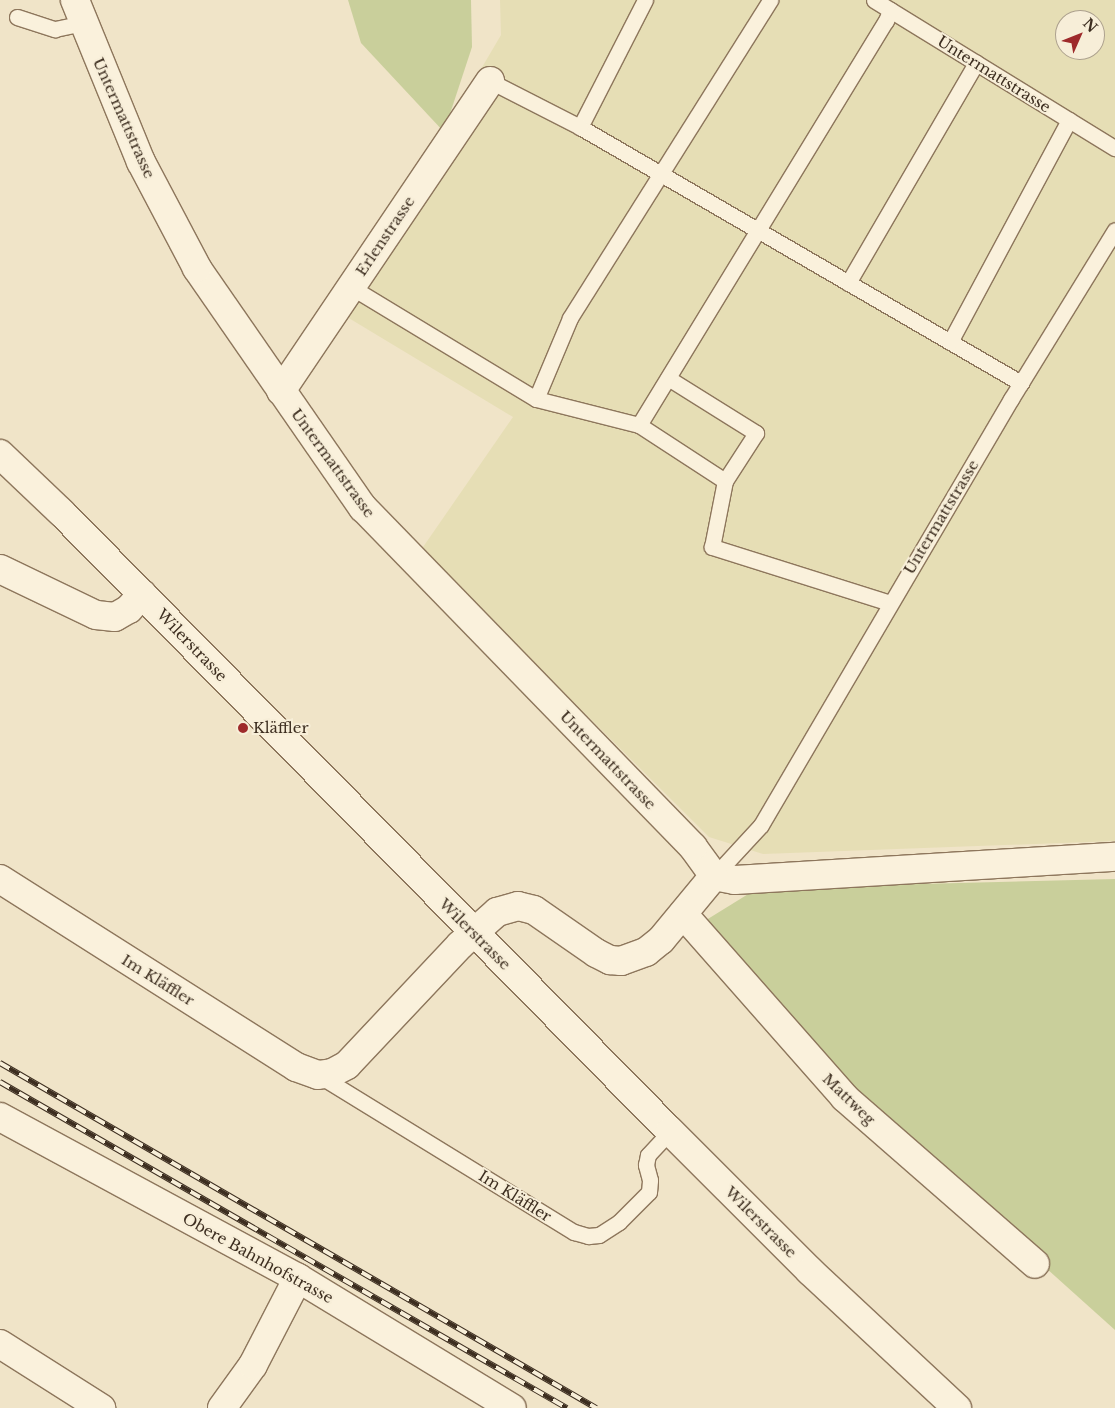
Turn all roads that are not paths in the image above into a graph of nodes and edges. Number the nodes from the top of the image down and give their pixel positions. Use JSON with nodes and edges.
{"nodes":[{"id":1,"x":645,"y":0,"type":"edge"},
{"id":2,"x":770,"y":0,"type":"edge"},
{"id":3,"x":874,"y":0,"type":"edge"},
{"id":4,"x":890,"y":10,"type":"junction"},
{"id":5,"x":79,"y":11,"type":"edge"},
{"id":6,"x":17,"y":17,"type":"dead end"},
{"id":7,"x":976,"y":63,"type":"junction"},
{"id":8,"x":490,"y":81,"type":"joint"},
{"id":9,"x":1069,"y":120,"type":"junction"},
{"id":10,"x":580,"y":127,"type":"junction"},
{"id":11,"x":1115,"y":148,"type":"edge"},
{"id":12,"x":661,"y":174,"type":"junction"},
{"id":13,"x":1115,"y":230,"type":"edge"},
{"id":14,"x":759,"y":231,"type":"junction"},
{"id":15,"x":848,"y":283,"type":"junction"},
{"id":16,"x":351,"y":287,"type":"junction"},
{"id":17,"x":950,"y":342,"type":"junction"},
{"id":18,"x":668,"y":378,"type":"junction"},
{"id":19,"x":1021,"y":384,"type":"junction"},
{"id":20,"x":281,"y":391,"type":"junction"},
{"id":21,"x":536,"y":399,"type":"junction"},
{"id":22,"x":639,"y":425,"type":"junction"},
{"id":23,"x":0,"y":454,"type":"edge"},
{"id":24,"x":725,"y":481,"type":"junction"},
{"id":25,"x":0,"y":569,"type":"edge"},
{"id":26,"x":142,"y":594,"type":"junction"},
{"id":27,"x":890,"y":603,"type":"junction"},
{"id":28,"x":1115,"y":857,"type":"edge"},
{"id":29,"x":714,"y":876,"type":"junction"},
{"id":30,"x":0,"y":880,"type":"edge"},
{"id":31,"x":682,"y":914,"type":"junction"},
{"id":32,"x":473,"y":933,"type":"junction"},
{"id":33,"x":318,"y":1075,"type":"junction"},
{"id":34,"x":0,"y":1118,"type":"edge"},
{"id":35,"x":670,"y":1131,"type":"junction"},
{"id":36,"x":1035,"y":1264,"type":"dead end"},
{"id":37,"x":298,"y":1278,"type":"junction"},
{"id":38,"x":0,"y":1344,"type":"edge"},
{"id":39,"x":100,"y":1408,"type":"edge"},
{"id":40,"x":222,"y":1408,"type":"edge"},
{"id":41,"x":512,"y":1408,"type":"edge"},
{"id":42,"x":958,"y":1408,"type":"edge"}],
"edges":[{"from":1,"to":10,"type":"lane"},
{"from":2,"to":12,"type":"lane"},
{"from":3,"to":4,"type":"lane","name":"Untermattstrasse"},
{"from":4,"to":7,"type":"lane","name":"Untermattstrasse"},
{"from":4,"to":14,"type":"lane"},
{"from":5,"to":6,"type":"lane"},
{"from":5,"to":20,"type":"street","name":"Untermattstrasse"},
{"from":7,"to":9,"type":"lane","name":"Untermattstrasse"},
{"from":7,"to":15,"type":"lane"},
{"from":8,"to":10,"type":"lane"},
{"from":8,"to":16,"type":"street","name":"Erlenstrasse"},
{"from":9,"to":11,"type":"lane","name":"Untermattstrasse"},
{"from":9,"to":17,"type":"lane"},
{"from":10,"to":12,"type":"lane"},
{"from":12,"to":14,"type":"lane"},
{"from":12,"to":21,"type":"lane"},
{"from":13,"to":19,"type":"lane","name":"Untermattstrasse"},
{"from":14,"to":15,"type":"lane"},
{"from":14,"to":18,"type":"lane"},
{"from":15,"to":17,"type":"lane"},
{"from":16,"to":20,"type":"street","name":"Erlenstrasse"},
{"from":16,"to":21,"type":"lane"},
{"from":17,"to":19,"type":"lane"},
{"from":18,"to":22,"type":"lane"},
{"from":18,"to":24,"type":"lane"},
{"from":19,"to":27,"type":"lane","name":"Untermattstrasse"},
{"from":20,"to":29,"type":"street","name":"Untermattstrasse"},
{"from":21,"to":22,"type":"lane"},
{"from":22,"to":24,"type":"lane"},
{"from":23,"to":26,"type":"street","name":"Wilerstrasse"},
{"from":24,"to":27,"type":"lane"},
{"from":25,"to":26,"type":"street"},
{"from":26,"to":32,"type":"street","name":"Wilerstrasse"},
{"from":27,"to":29,"type":"lane","name":"Untermattstrasse"},
{"from":28,"to":29,"type":"street"},
{"from":29,"to":31,"type":"street","name":"Untermattstrasse"},
{"from":30,"to":33,"type":"street","name":"Im Kläffler"},
{"from":31,"to":32,"type":"street","name":"Untermattstrasse"},
{"from":31,"to":36,"type":"street","name":"Mattweg"},
{"from":32,"to":33,"type":"street"},
{"from":32,"to":35,"type":"street","name":"Wilerstrasse"},
{"from":33,"to":35,"type":"lane","name":"Im Kläffler"},
{"from":34,"to":37,"type":"street","name":"Obere Bahnhofstrasse"},
{"from":35,"to":42,"type":"street","name":"Wilerstrasse"},
{"from":37,"to":40,"type":"street"},
{"from":37,"to":41,"type":"street","name":"Obere Bahnhofstrasse"},
{"from":38,"to":39,"type":"street"}]}
